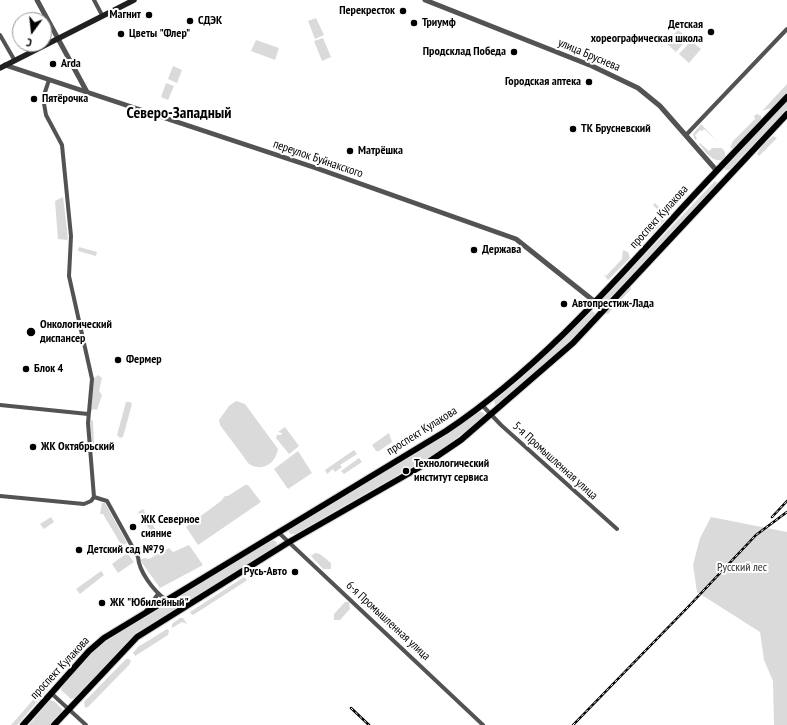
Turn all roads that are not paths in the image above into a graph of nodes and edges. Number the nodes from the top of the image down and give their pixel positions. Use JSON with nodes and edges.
{"nodes":[{"id":1,"x":37,"y":0,"type":"edge"},
{"id":2,"x":94,"y":0,"type":"edge"},
{"id":3,"x":134,"y":0,"type":"edge"},
{"id":4,"x":425,"y":0,"type":"edge"},
{"id":5,"x":102,"y":15,"type":"junction"},
{"id":6,"x":787,"y":29,"type":"edge"},
{"id":7,"x":0,"y":35,"type":"edge"},
{"id":8,"x":58,"y":38,"type":"junction"},
{"id":9,"x":15,"y":61,"type":"junction"},
{"id":10,"x":3,"y":66,"type":"edge"},
{"id":11,"x":49,"y":80,"type":"junction"},
{"id":12,"x":87,"y":92,"type":"junction"},
{"id":13,"x":787,"y":97,"type":"edge"},
{"id":14,"x":787,"y":114,"type":"edge"},
{"id":15,"x":686,"y":135,"type":"junction"},
{"id":16,"x":717,"y":171,"type":"junction"},
{"id":17,"x":725,"y":180,"type":"junction"},
{"id":18,"x":596,"y":302,"type":"junction"},
{"id":19,"x":604,"y":309,"type":"junction"},
{"id":20,"x":0,"y":405,"type":"edge"},
{"id":21,"x":482,"y":405,"type":"junction"},
{"id":22,"x":88,"y":414,"type":"junction"},
{"id":23,"x":491,"y":416,"type":"junction"},
{"id":24,"x":0,"y":496,"type":"edge"},
{"id":25,"x":94,"y":497,"type":"junction"},
{"id":26,"x":617,"y":529,"type":"dead end"},
{"id":27,"x":278,"y":532,"type":"junction"},
{"id":28,"x":289,"y":542,"type":"junction"},
{"id":29,"x":158,"y":594,"type":"junction"},
{"id":30,"x":165,"y":600,"type":"junction"},
{"id":31,"x":146,"y":611,"type":"junction"},
{"id":32,"x":51,"y":693,"type":"junction"},
{"id":33,"x":70,"y":709,"type":"junction"},
{"id":34,"x":23,"y":725,"type":"edge"},
{"id":35,"x":54,"y":725,"type":"edge"},
{"id":36,"x":86,"y":725,"type":"edge"},
{"id":37,"x":483,"y":725,"type":"edge"}],
"edges":[{"from":1,"to":8,"type":"street"},
{"from":2,"to":5,"type":"street"},
{"from":3,"to":5,"type":"main road"},
{"from":4,"to":15,"type":"street","name":"улица Бруснева"},
{"from":5,"to":8,"type":"main road"},
{"from":6,"to":15,"type":"street"},
{"from":7,"to":9,"type":"street"},
{"from":8,"to":9,"type":"main road"},
{"from":8,"to":12,"type":"street"},
{"from":9,"to":10,"type":"main road"},
{"from":10,"to":11,"type":"street","name":"переулок Буйнакского"},
{"from":11,"to":12,"type":"street","name":"переулок Буйнакского"},
{"from":11,"to":22,"type":"street"},
{"from":12,"to":18,"type":"street","name":"переулок Буйнакского"},
{"from":13,"to":16,"type":"main road","name":"проспект Кулакова"},
{"from":14,"to":17,"type":"main road","name":"проспект Кулакова"},
{"from":15,"to":16,"type":"street","name":"улица Бруснева"},
{"from":16,"to":17,"type":"main road"},
{"from":16,"to":18,"type":"main road","name":"проспект Кулакова"},
{"from":17,"to":19,"type":"main road","name":"проспект Кулакова"},
{"from":18,"to":19,"type":"street","name":"переулок Буйнакского"},
{"from":18,"to":21,"type":"main road","name":"проспект Кулакова"},
{"from":19,"to":23,"type":"main road","name":"проспект Кулакова"},
{"from":20,"to":22,"type":"street"},
{"from":21,"to":23,"type":"street","name":"5-я Промышленная улица"},
{"from":21,"to":27,"type":"main road","name":"проспект Кулакова"},
{"from":22,"to":25,"type":"street"},
{"from":23,"to":26,"type":"street","name":"5-я Промышленная улица"},
{"from":23,"to":28,"type":"main road","name":"проспект Кулакова"},
{"from":24,"to":25,"type":"street"},
{"from":25,"to":29,"type":"street"},
{"from":27,"to":28,"type":"street","name":"6-я Промышленная улица"},
{"from":27,"to":30,"type":"main road","name":"проспект Кулакова"},
{"from":28,"to":33,"type":"main road","name":"проспект Кулакова"},
{"from":28,"to":37,"type":"street","name":"6-я Промышленная улица"},
{"from":29,"to":30,"type":"street"},
{"from":29,"to":31,"type":"street"},
{"from":30,"to":31,"type":"main road","name":"проспект Кулакова"},
{"from":31,"to":32,"type":"main road","name":"проспект Кулакова"},
{"from":32,"to":33,"type":"street"},
{"from":32,"to":34,"type":"main road","name":"проспект Кулакова"},
{"from":33,"to":35,"type":"main road","name":"проспект Кулакова"},
{"from":33,"to":36,"type":"street"}]}
